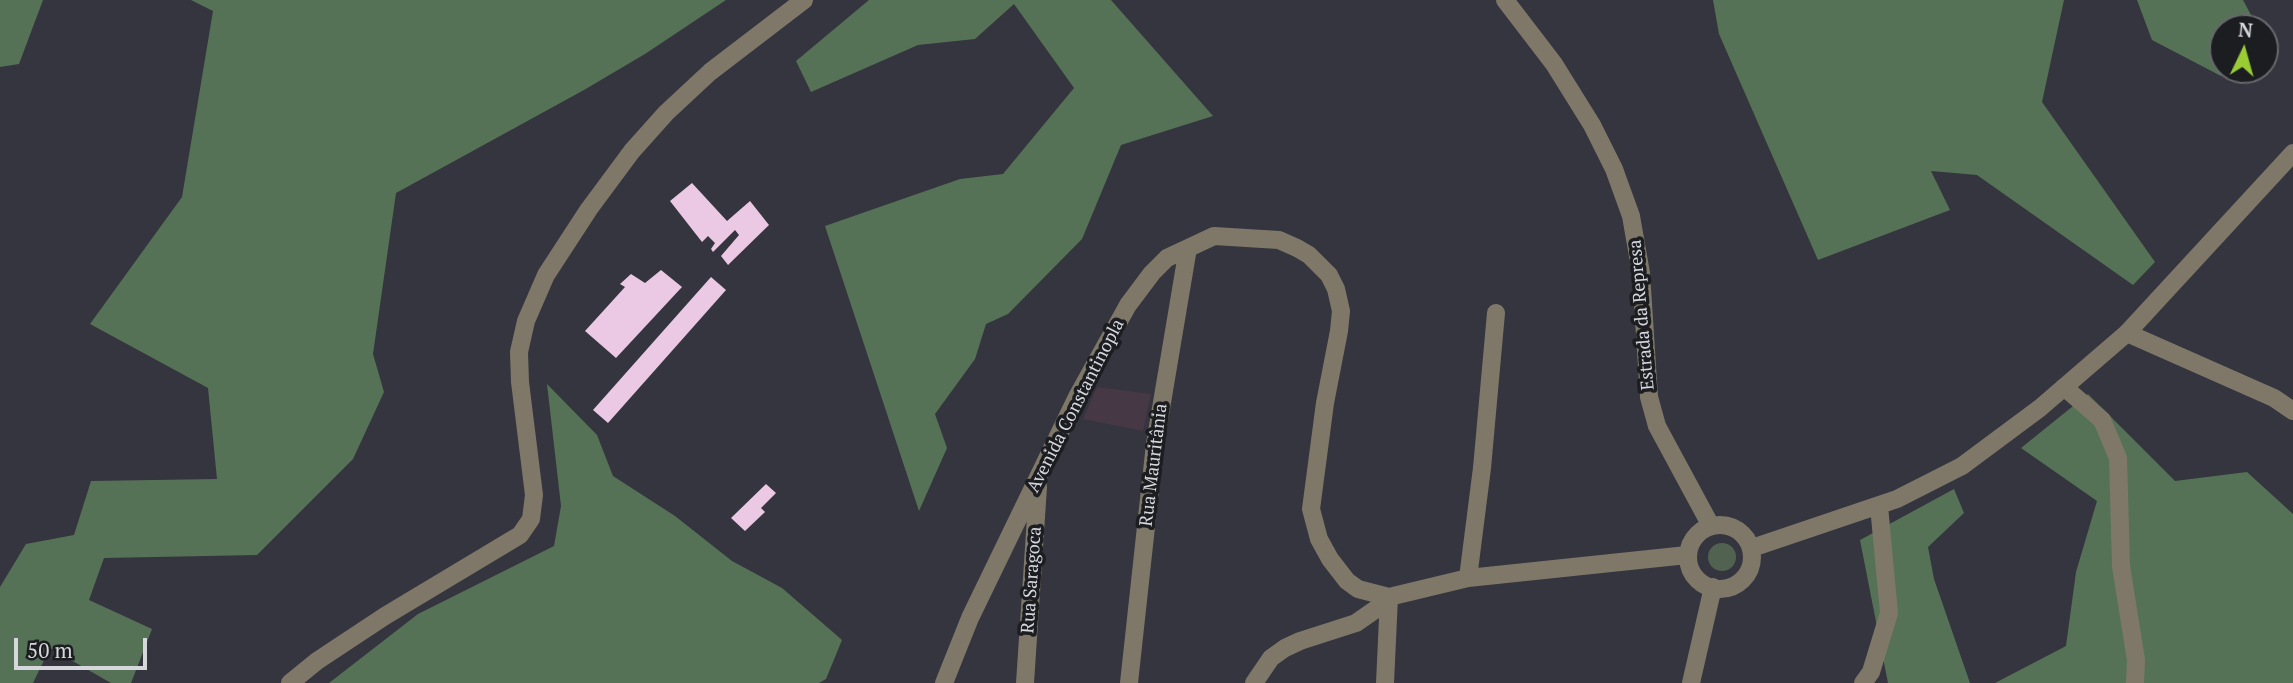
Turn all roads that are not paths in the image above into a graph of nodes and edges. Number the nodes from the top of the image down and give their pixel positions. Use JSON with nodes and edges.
{"nodes":[{"id":1,"x":804,"y":0,"type":"edge"},
{"id":2,"x":1505,"y":0,"type":"edge"},
{"id":3,"x":2293,"y":153,"type":"edge"},
{"id":4,"x":1188,"y":248,"type":"junction"},
{"id":5,"x":1496,"y":313,"type":"dead end"},
{"id":6,"x":2127,"y":333,"type":"junction"},
{"id":7,"x":2064,"y":387,"type":"junction"},
{"id":8,"x":2293,"y":411,"type":"edge"},
{"id":9,"x":1039,"y":478,"type":"junction"},
{"id":10,"x":1879,"y":506,"type":"junction"},
{"id":11,"x":1711,"y":526,"type":"junction"},
{"id":12,"x":1752,"y":548,"type":"junction"},
{"id":13,"x":1687,"y":555,"type":"junction"},
{"id":14,"x":1468,"y":578,"type":"junction"},
{"id":15,"x":1713,"y":587,"type":"junction"},
{"id":16,"x":1389,"y":598,"type":"junction"},
{"id":17,"x":290,"y":683,"type":"edge"},
{"id":18,"x":944,"y":683,"type":"edge"},
{"id":19,"x":1026,"y":683,"type":"edge"},
{"id":20,"x":1129,"y":683,"type":"edge"},
{"id":21,"x":1254,"y":683,"type":"edge"},
{"id":22,"x":1385,"y":683,"type":"edge"},
{"id":23,"x":1691,"y":683,"type":"edge"},
{"id":24,"x":1863,"y":683,"type":"edge"},
{"id":25,"x":2135,"y":683,"type":"edge"}],
"edges":[{"from":1,"to":17,"type":"street"},
{"from":2,"to":11,"type":"street","name":"Estrada da Represa"},
{"from":3,"to":6,"type":"street"},
{"from":4,"to":9,"type":"street","name":"Avenida Constantinopla"},
{"from":4,"to":16,"type":"street","name":"Avenida Constantinopla"},
{"from":4,"to":20,"type":"street","name":"Rua Mauritânia"},
{"from":5,"to":14,"type":"street"},
{"from":6,"to":7,"type":"street"},
{"from":6,"to":8,"type":"street"},
{"from":7,"to":10,"type":"street"},
{"from":7,"to":25,"type":"street"},
{"from":9,"to":18,"type":"street","name":"Avenida Constantinopla"},
{"from":9,"to":19,"type":"street","name":"Rua Saragoca"},
{"from":10,"to":12,"type":"street"},
{"from":10,"to":24,"type":"street"},
{"from":11,"to":12,"type":"street"},
{"from":11,"to":13,"type":"street"},
{"from":12,"to":15,"type":"street"},
{"from":13,"to":14,"type":"street"},
{"from":13,"to":15,"type":"street"},
{"from":14,"to":16,"type":"street"},
{"from":15,"to":23,"type":"street"},
{"from":16,"to":21,"type":"street"},
{"from":16,"to":22,"type":"street"}]}
